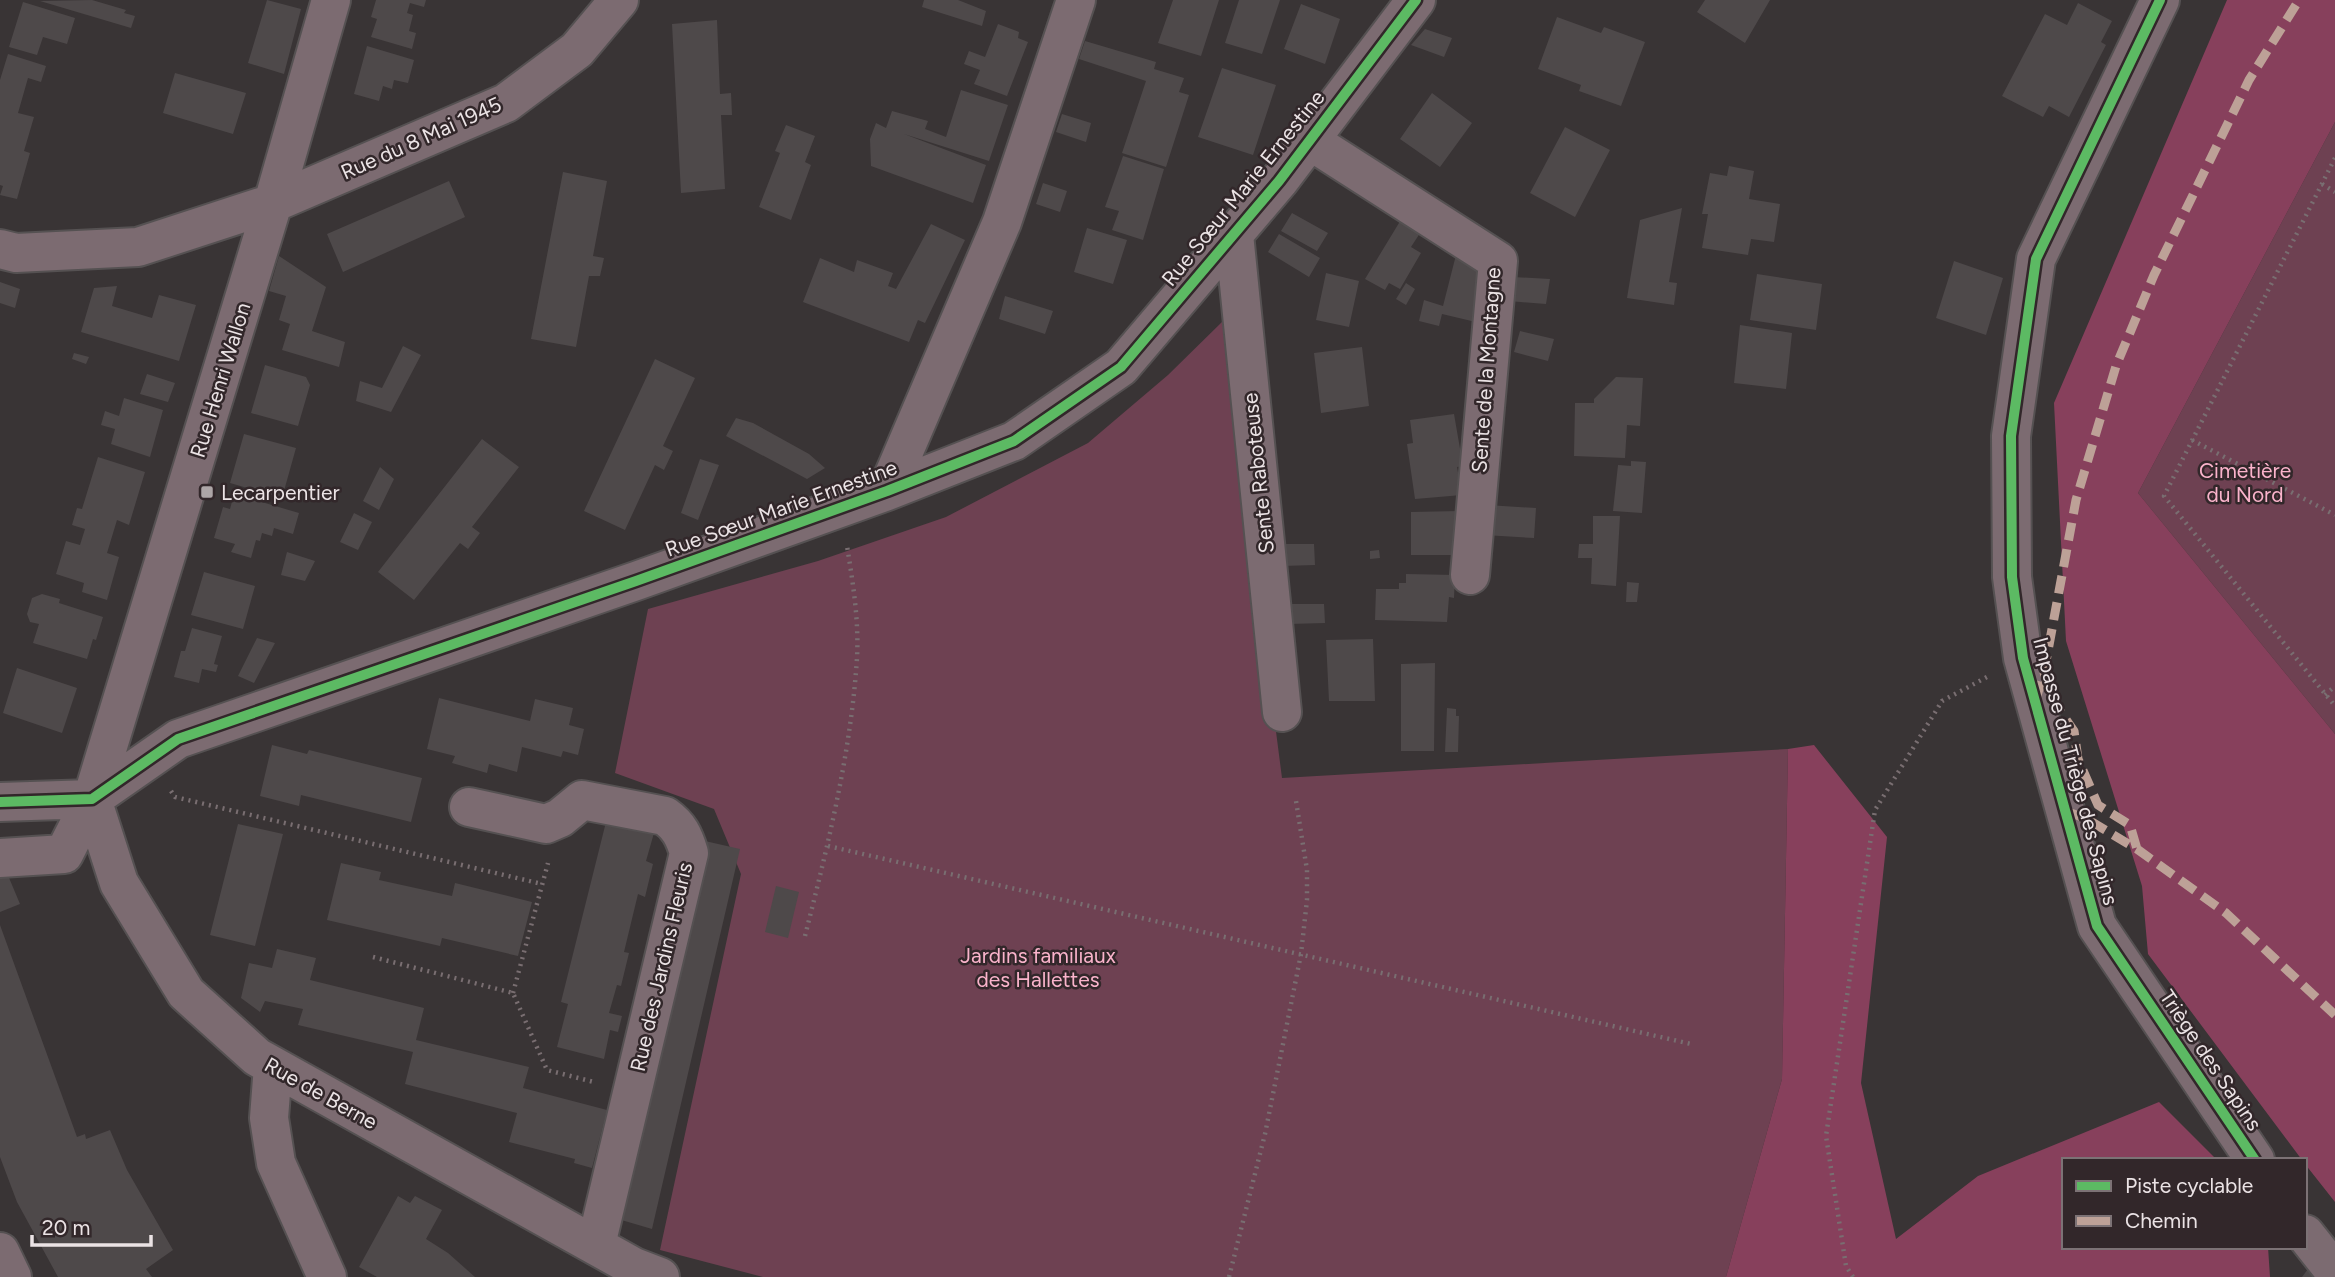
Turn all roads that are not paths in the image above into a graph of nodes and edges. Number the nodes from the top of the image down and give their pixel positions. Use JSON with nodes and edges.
{"nodes":[{"id":1,"x":331,"y":0,"type":"edge"},
{"id":2,"x":619,"y":0,"type":"edge"},
{"id":3,"x":1076,"y":0,"type":"edge"},
{"id":4,"x":1416,"y":0,"type":"edge"},
{"id":5,"x":2160,"y":0,"type":"edge"},
{"id":6,"x":1309,"y":140,"type":"junction"},
{"id":7,"x":273,"y":203,"type":"junction"},
{"id":8,"x":1234,"y":234,"type":"junction"},
{"id":9,"x":0,"y":248,"type":"edge"},
{"id":10,"x":887,"y":491,"type":"junction"},
{"id":11,"x":1470,"y":575,"type":"dead end"},
{"id":12,"x":1282,"y":712,"type":"dead end"},
{"id":13,"x":92,"y":799,"type":"junction"},
{"id":14,"x":0,"y":802,"type":"edge"},
{"id":15,"x":469,"y":807,"type":"dead end"},
{"id":16,"x":0,"y":858,"type":"edge"},
{"id":17,"x":2135,"y":982,"type":"joint"},
{"id":18,"x":273,"y":1066,"type":"junction"},
{"id":19,"x":2254,"y":1158,"type":"edge"},
{"id":20,"x":2307,"y":1237,"type":"edge"},
{"id":21,"x":596,"y":1245,"type":"junction"},
{"id":22,"x":0,"y":1252,"type":"edge"},
{"id":23,"x":2335,"y":1272,"type":"edge"},
{"id":24,"x":12,"y":1277,"type":"edge"},
{"id":25,"x":327,"y":1277,"type":"edge"},
{"id":26,"x":660,"y":1277,"type":"edge"}],
"edges":[{"from":1,"to":7,"type":"street","name":"Rue Henri Wallon"},
{"from":2,"to":7,"type":"street","name":"Rue du 8 Mai 1945"},
{"from":3,"to":10,"type":"street"},
{"from":4,"to":6,"type":"street","name":"Rue Sœur Marie Ernestine"},
{"from":5,"to":17,"type":"street","name":"Impasse du Triège des Sapins"},
{"from":6,"to":8,"type":"street","name":"Rue Sœur Marie Ernestine"},
{"from":6,"to":11,"type":"street","name":"Sente de la Montagne"},
{"from":7,"to":9,"type":"street","name":"Rue du 8 Mai 1945"},
{"from":7,"to":13,"type":"street","name":"Rue Henri Wallon"},
{"from":8,"to":10,"type":"street","name":"Rue Sœur Marie Ernestine"},
{"from":8,"to":12,"type":"street","name":"Sente Raboteuse"},
{"from":10,"to":13,"type":"street","name":"Rue Sœur Marie Ernestine"},
{"from":13,"to":14,"type":"street"},
{"from":13,"to":16,"type":"street","name":"Rue Henri Wallon"},
{"from":13,"to":18,"type":"street","name":"Rue de Berne"},
{"from":15,"to":21,"type":"street","name":"Rue des Jardins Fleuris"},
{"from":17,"to":19,"type":"street","name":"Triège des Sapins"},
{"from":18,"to":21,"type":"street","name":"Rue de Berne"},
{"from":18,"to":25,"type":"street"},
{"from":20,"to":23,"type":"street"},
{"from":21,"to":26,"type":"street","name":"Rue de Berne"},
{"from":22,"to":24,"type":"street"}]}
